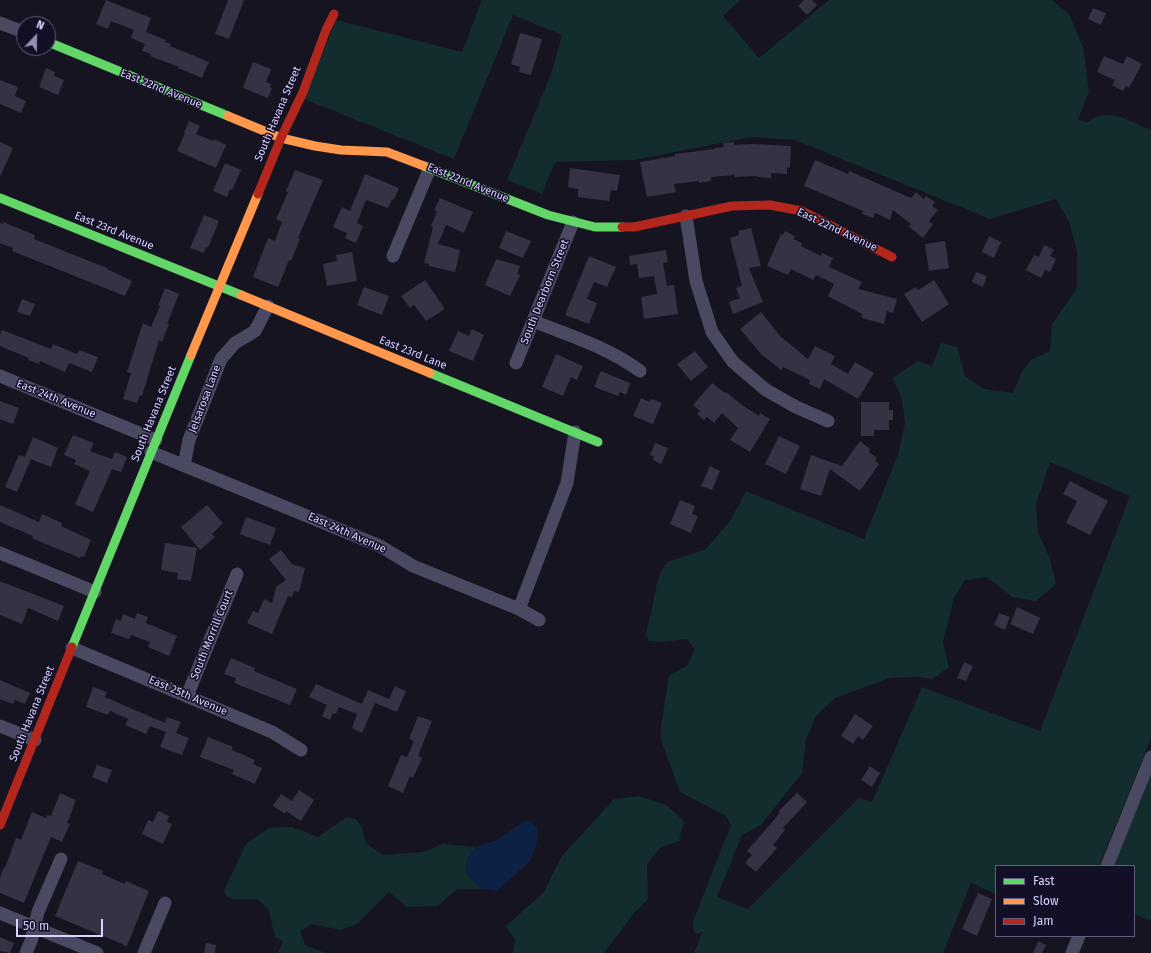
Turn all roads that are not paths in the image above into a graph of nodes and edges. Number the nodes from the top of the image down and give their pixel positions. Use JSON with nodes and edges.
{"nodes":[{"id":1,"x":334,"y":14,"type":"dead end"},
{"id":2,"x":0,"y":23,"type":"edge"},
{"id":3,"x":16,"y":29,"type":"edge"},
{"id":4,"x":56,"y":45,"type":"edge"},
{"id":5,"x":281,"y":138,"type":"junction"},
{"id":6,"x":430,"y":168,"type":"junction"},
{"id":7,"x":0,"y":198,"type":"edge"},
{"id":8,"x":686,"y":216,"type":"junction"},
{"id":9,"x":573,"y":222,"type":"junction"},
{"id":10,"x":393,"y":256,"type":"dead end"},
{"id":11,"x":892,"y":257,"type":"dead end"},
{"id":12,"x":220,"y":286,"type":"junction"},
{"id":13,"x":268,"y":306,"type":"junction"},
{"id":14,"x":533,"y":321,"type":"junction"},
{"id":15,"x":516,"y":363,"type":"dead end"},
{"id":16,"x":640,"y":371,"type":"dead end"},
{"id":17,"x":0,"y":376,"type":"edge"},
{"id":18,"x":828,"y":421,"type":"dead end"},
{"id":19,"x":575,"y":432,"type":"junction"},
{"id":20,"x":598,"y":442,"type":"dead end"},
{"id":21,"x":154,"y":446,"type":"junction"},
{"id":22,"x":184,"y":465,"type":"junction"},
{"id":23,"x":0,"y":553,"type":"edge"},
{"id":24,"x":237,"y":574,"type":"dead end"},
{"id":25,"x":95,"y":592,"type":"junction"},
{"id":26,"x":519,"y":609,"type":"junction"},
{"id":27,"x":540,"y":620,"type":"dead end"},
{"id":28,"x":72,"y":648,"type":"junction"},
{"id":29,"x":187,"y":696,"type":"junction"},
{"id":30,"x":0,"y":726,"type":"edge"},
{"id":31,"x":35,"y":740,"type":"junction"},
{"id":32,"x":301,"y":750,"type":"dead end"},
{"id":33,"x":1151,"y":757,"type":"edge"},
{"id":34,"x":0,"y":825,"type":"edge"},
{"id":35,"x":61,"y":859,"type":"dead end"},
{"id":36,"x":1107,"y":865,"type":"edge"},
{"id":37,"x":165,"y":903,"type":"dead end"},
{"id":38,"x":0,"y":913,"type":"edge"},
{"id":39,"x":34,"y":927,"type":"junction"},
{"id":40,"x":1079,"y":937,"type":"edge"},
{"id":41,"x":26,"y":953,"type":"edge"},
{"id":42,"x":97,"y":953,"type":"edge"},
{"id":43,"x":144,"y":953,"type":"edge"},
{"id":44,"x":1072,"y":953,"type":"edge"}],
"edges":[{"from":1,"to":5,"type":"street","name":"South Havana Street"},
{"from":2,"to":3,"type":"street"},
{"from":4,"to":5,"type":"street","name":"East 22nd Avenue"},
{"from":5,"to":6,"type":"street","name":"East 22nd Avenue"},
{"from":5,"to":12,"type":"street","name":"South Havana Street"},
{"from":6,"to":9,"type":"street","name":"East 22nd Avenue"},
{"from":6,"to":10,"type":"street"},
{"from":7,"to":12,"type":"street","name":"East 23rd Avenue"},
{"from":8,"to":9,"type":"street","name":"East 22nd Avenue"},
{"from":8,"to":11,"type":"street","name":"East 22nd Avenue"},
{"from":8,"to":18,"type":"street"},
{"from":9,"to":14,"type":"street","name":"South Dearborn Street"},
{"from":12,"to":13,"type":"street","name":"East 23rd Lane"},
{"from":12,"to":21,"type":"street","name":"South Havana Street"},
{"from":13,"to":19,"type":"street","name":"East 23rd Lane"},
{"from":13,"to":22,"type":"street","name":"Jelsarosa Lane"},
{"from":14,"to":15,"type":"street","name":"South Dearborn Street"},
{"from":14,"to":16,"type":"street"},
{"from":17,"to":21,"type":"street","name":"East 24th Avenue"},
{"from":19,"to":20,"type":"street","name":"East 23rd Lane"},
{"from":19,"to":26,"type":"street"},
{"from":21,"to":22,"type":"street","name":"East 24th Avenue"},
{"from":21,"to":25,"type":"street","name":"South Havana Street"},
{"from":22,"to":26,"type":"street","name":"East 24th Avenue"},
{"from":23,"to":25,"type":"street"},
{"from":24,"to":29,"type":"street","name":"South Morrill Court"},
{"from":25,"to":28,"type":"street","name":"South Havana Street"},
{"from":26,"to":27,"type":"street","name":"East 24th Avenue"},
{"from":28,"to":29,"type":"street","name":"East 25th Avenue"},
{"from":28,"to":31,"type":"street","name":"South Havana Street"},
{"from":29,"to":32,"type":"street","name":"East 25th Avenue"},
{"from":30,"to":31,"type":"street"},
{"from":31,"to":34,"type":"street","name":"South Havana Street"},
{"from":33,"to":36,"type":"street"},
{"from":35,"to":39,"type":"street"},
{"from":37,"to":43,"type":"street"},
{"from":38,"to":39,"type":"street"},
{"from":39,"to":41,"type":"street"},
{"from":39,"to":42,"type":"street"},
{"from":40,"to":44,"type":"street"}]}
